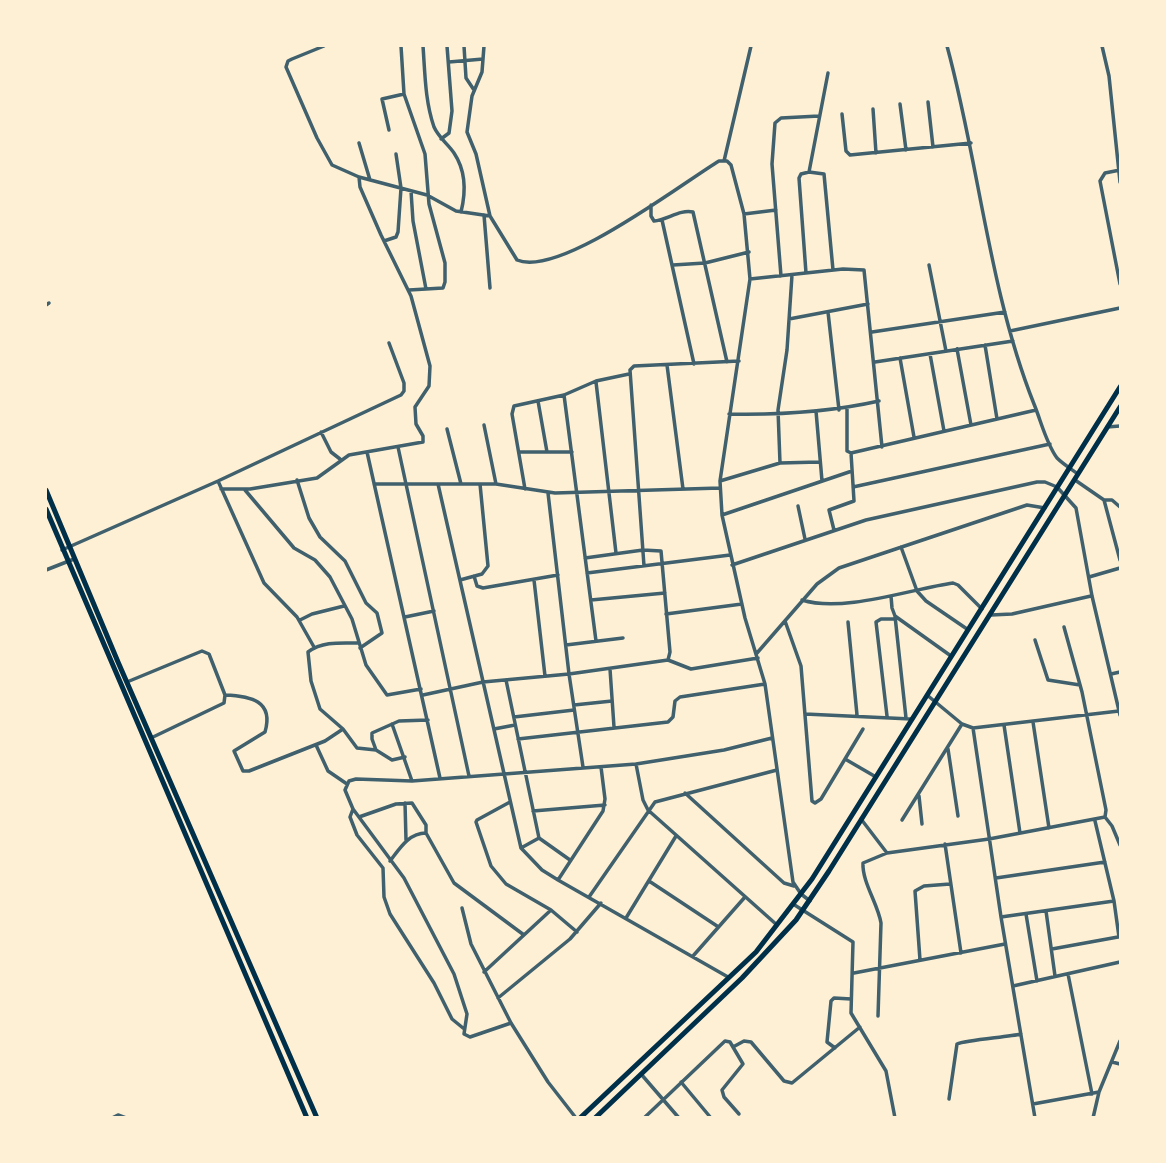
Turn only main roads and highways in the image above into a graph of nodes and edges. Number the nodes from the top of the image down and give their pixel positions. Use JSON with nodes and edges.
{"nodes":[{"id":1,"x":1121,"y":387,"type":"edge"},
{"id":2,"x":1120,"y":408,"type":"edge"},
{"id":3,"x":46,"y":490,"type":"edge"},
{"id":4,"x":46,"y":509,"type":"edge"},
{"id":5,"x":104,"y":627,"type":"junction"},
{"id":6,"x":96,"y":630,"type":"junction"},
{"id":7,"x":307,"y":1118,"type":"edge"},
{"id":8,"x":317,"y":1118,"type":"edge"},
{"id":9,"x":578,"y":1118,"type":"edge"},
{"id":10,"x":595,"y":1118,"type":"edge"}],
"edges":[{"from":1,"to":9,"type":"main road"},
{"from":2,"to":10,"type":"main road"},
{"from":3,"to":5,"type":"main road"},
{"from":4,"to":6,"type":"main road"},
{"from":5,"to":6,"type":"main road"},
{"from":5,"to":8,"type":"main road"},
{"from":6,"to":7,"type":"main road"}]}
